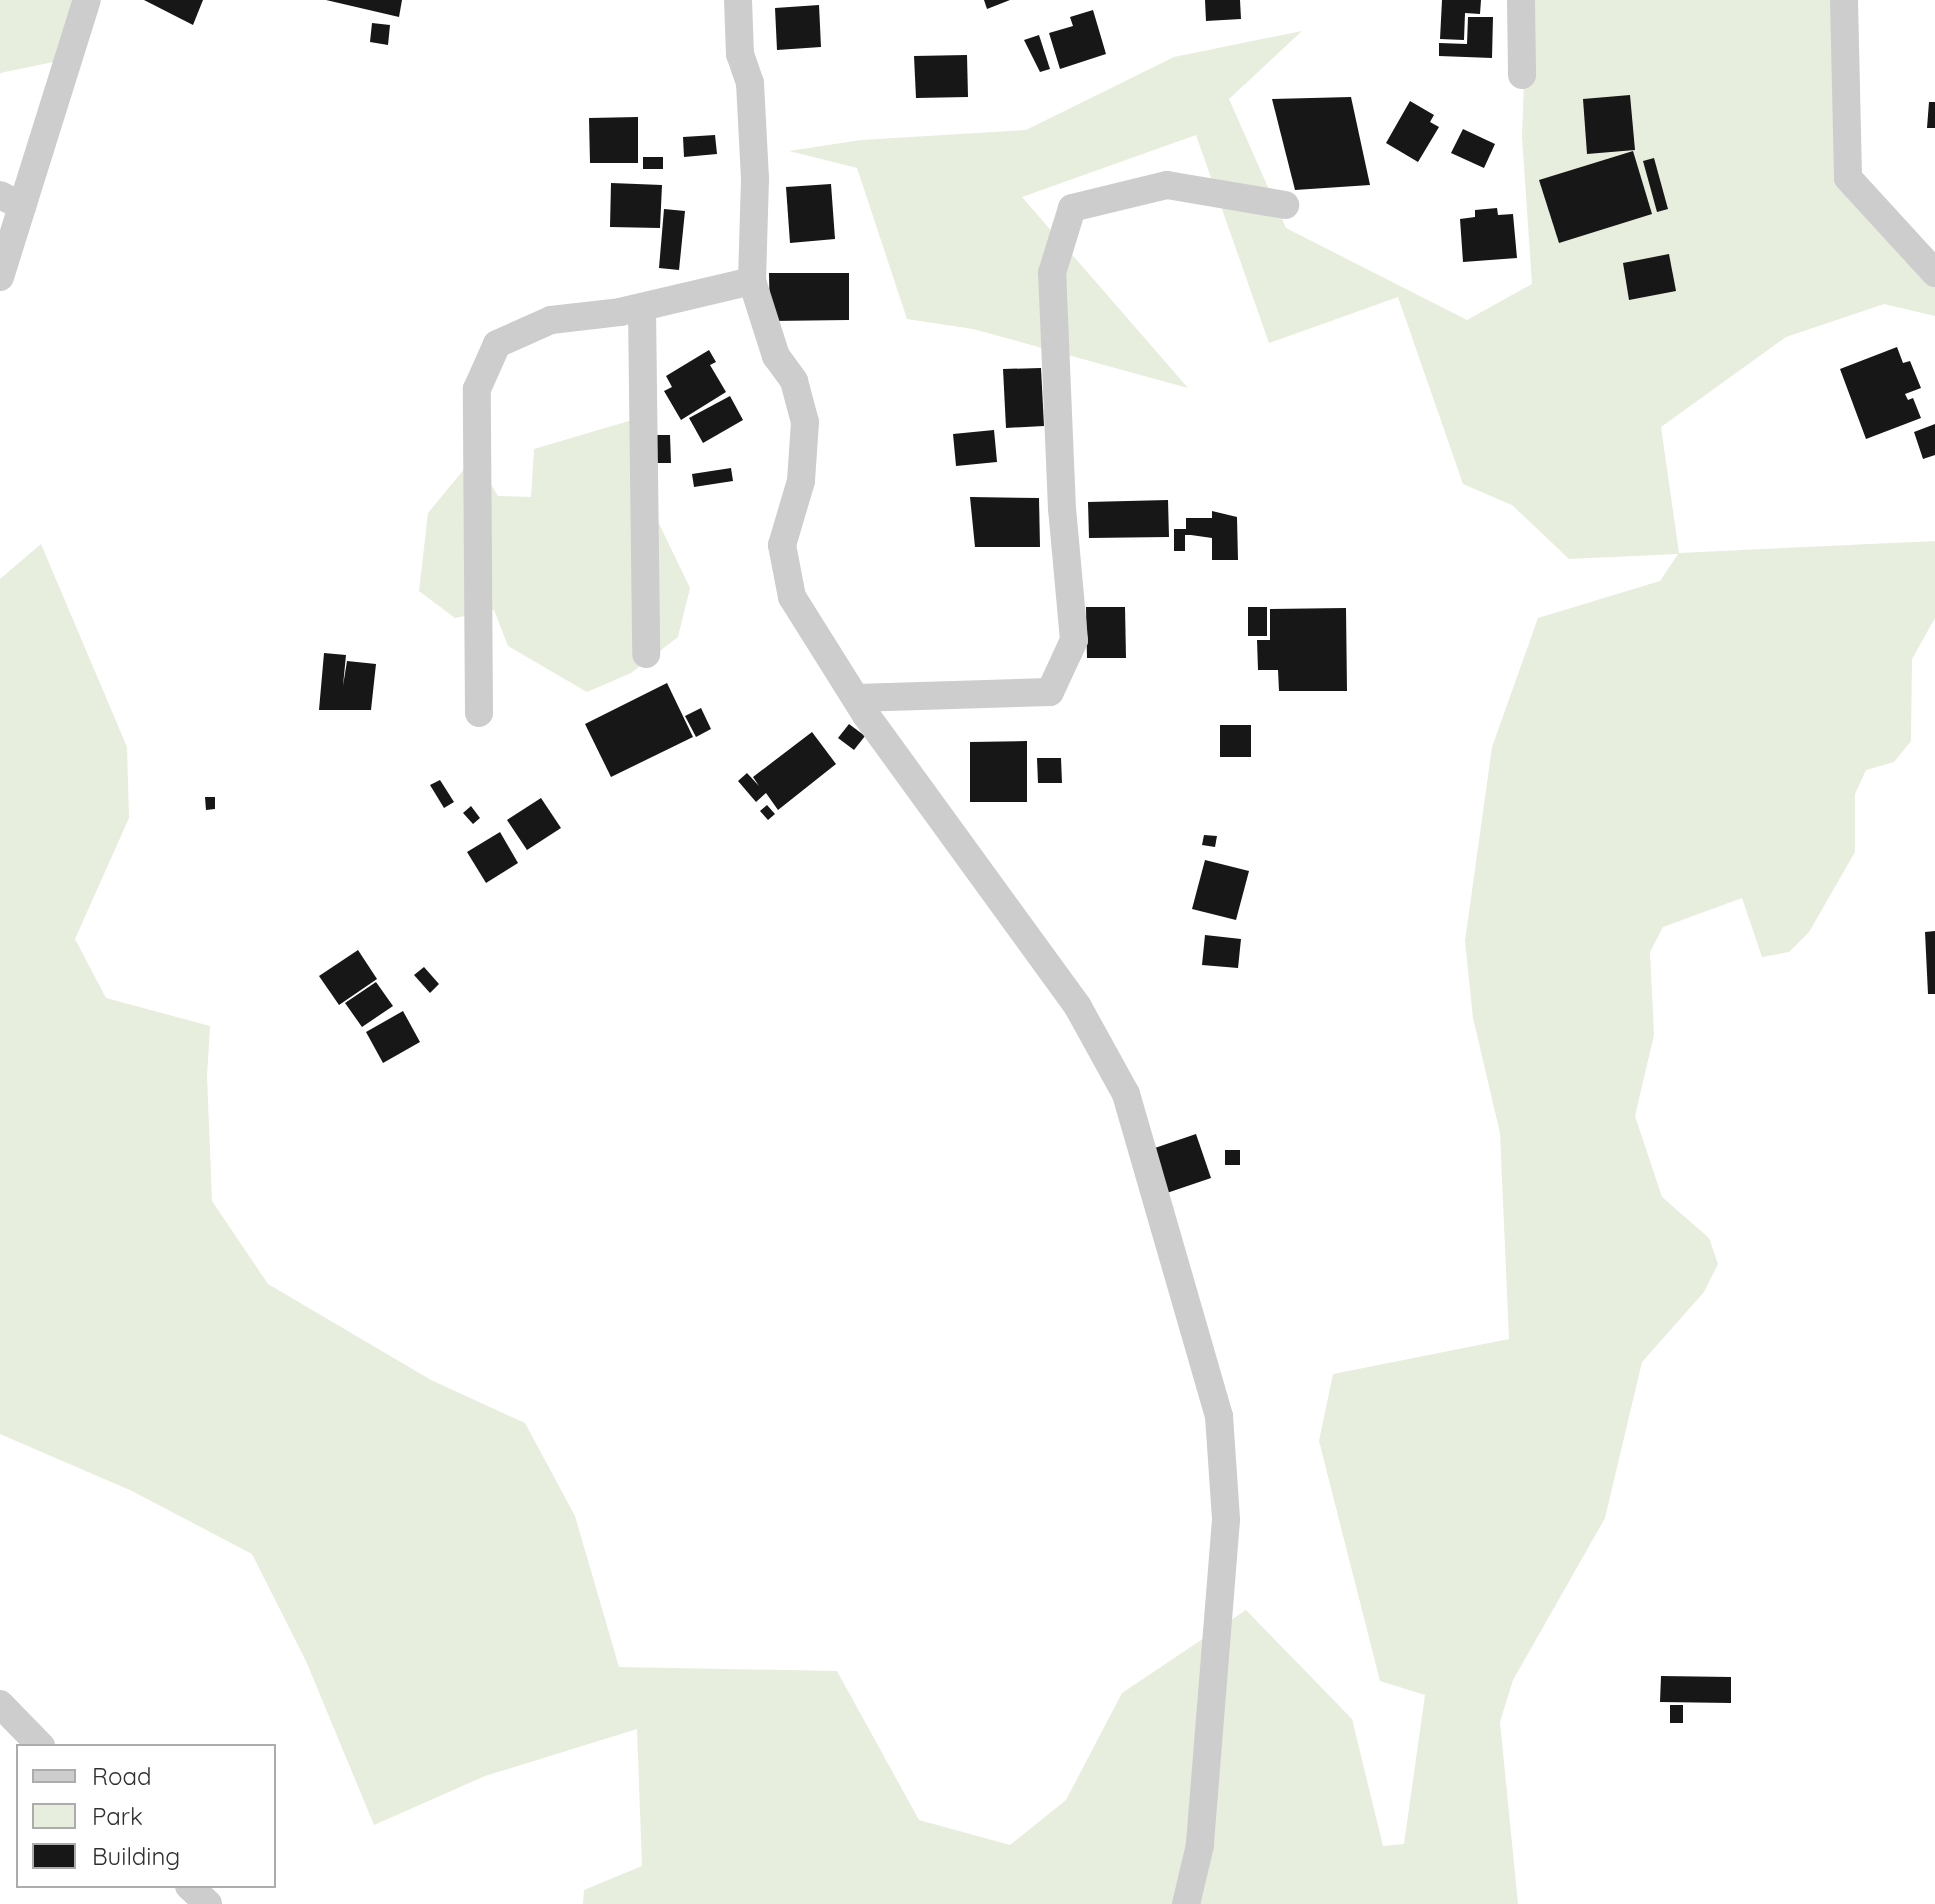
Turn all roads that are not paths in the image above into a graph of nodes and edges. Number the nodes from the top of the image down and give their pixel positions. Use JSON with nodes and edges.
{"nodes":[{"id":1,"x":87,"y":0,"type":"edge"},
{"id":2,"x":738,"y":0,"type":"edge"},
{"id":3,"x":1521,"y":0,"type":"edge"},
{"id":4,"x":1844,"y":0,"type":"edge"},
{"id":5,"x":1522,"y":75,"type":"dead end"},
{"id":6,"x":11,"y":200,"type":"edge"},
{"id":7,"x":1285,"y":205,"type":"dead end"},
{"id":8,"x":1935,"y":273,"type":"edge"},
{"id":9,"x":0,"y":277,"type":"edge"},
{"id":10,"x":752,"y":281,"type":"junction"},
{"id":11,"x":642,"y":308,"type":"junction"},
{"id":12,"x":646,"y":654,"type":"dead end"},
{"id":13,"x":856,"y":698,"type":"junction"},
{"id":14,"x":479,"y":713,"type":"dead end"},
{"id":15,"x":0,"y":1704,"type":"edge"},
{"id":16,"x":39,"y":1744,"type":"edge"},
{"id":17,"x":191,"y":1888,"type":"edge"},
{"id":18,"x":208,"y":1904,"type":"edge"},
{"id":19,"x":1186,"y":1904,"type":"edge"}],
"edges":[{"from":1,"to":6,"type":"street"},
{"from":2,"to":10,"type":"street"},
{"from":3,"to":5,"type":"street"},
{"from":4,"to":8,"type":"street"},
{"from":6,"to":9,"type":"street"},
{"from":7,"to":13,"type":"street"},
{"from":10,"to":11,"type":"street"},
{"from":10,"to":13,"type":"street"},
{"from":11,"to":12,"type":"street"},
{"from":11,"to":14,"type":"street"},
{"from":13,"to":19,"type":"street"},
{"from":15,"to":16,"type":"street"},
{"from":17,"to":18,"type":"street"}]}
